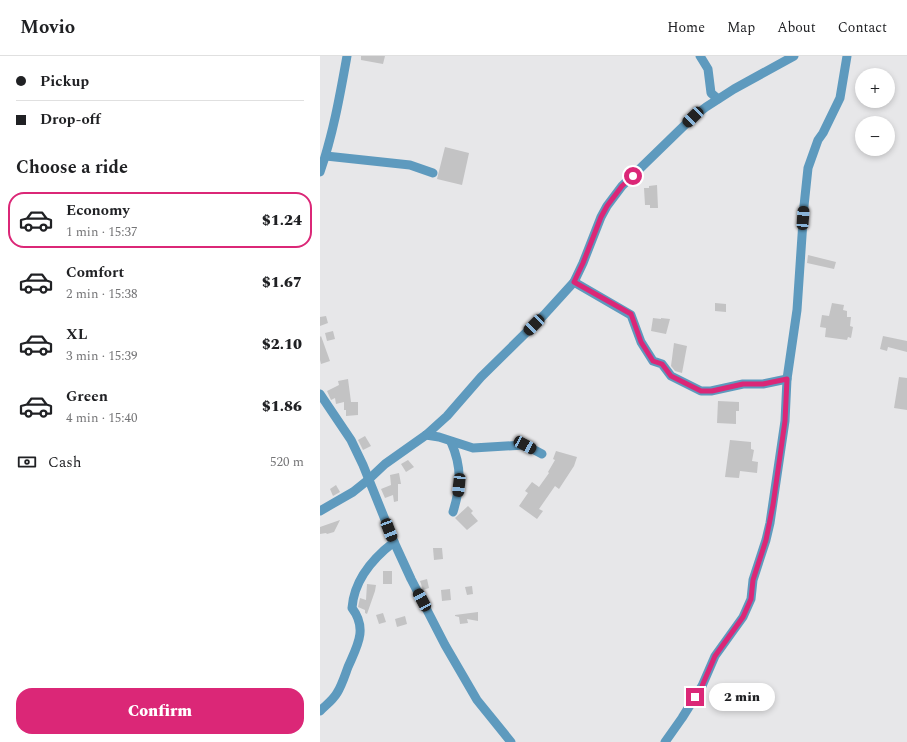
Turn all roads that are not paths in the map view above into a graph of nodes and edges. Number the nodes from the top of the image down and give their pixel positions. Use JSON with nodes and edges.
{"nodes":[{"id":1,"x":347,"y":56,"type":"edge"},
{"id":2,"x":700,"y":56,"type":"edge"},
{"id":3,"x":794,"y":56,"type":"edge"},
{"id":4,"x":847,"y":56,"type":"edge"},
{"id":5,"x":718,"y":99,"type":"junction"},
{"id":6,"x":326,"y":156,"type":"junction"},
{"id":7,"x":320,"y":172,"type":"edge"},
{"id":8,"x":433,"y":173,"type":"dead end"},
{"id":9,"x":574,"y":282,"type":"junction"},
{"id":10,"x":787,"y":379,"type":"junction"},
{"id":11,"x":320,"y":394,"type":"edge"},
{"id":12,"x":426,"y":435,"type":"junction"},
{"id":13,"x":451,"y":442,"type":"junction"},
{"id":14,"x":542,"y":454,"type":"dead end"},
{"id":15,"x":368,"y":480,"type":"junction"},
{"id":16,"x":320,"y":511,"type":"edge"},
{"id":17,"x":452,"y":512,"type":"dead end"},
{"id":18,"x":394,"y":542,"type":"junction"},
{"id":19,"x":320,"y":711,"type":"edge"},
{"id":20,"x":511,"y":742,"type":"edge"},
{"id":21,"x":665,"y":742,"type":"edge"}],
"edges":[{"from":1,"to":6,"type":"street"},
{"from":2,"to":5,"type":"street"},
{"from":3,"to":5,"type":"street"},
{"from":4,"to":10,"type":"street"},
{"from":5,"to":9,"type":"street"},
{"from":6,"to":7,"type":"street"},
{"from":6,"to":8,"type":"street"},
{"from":9,"to":10,"type":"street"},
{"from":9,"to":12,"type":"street"},
{"from":10,"to":21,"type":"street"},
{"from":11,"to":15,"type":"street"},
{"from":12,"to":13,"type":"street"},
{"from":12,"to":15,"type":"street"},
{"from":13,"to":14,"type":"street"},
{"from":13,"to":17,"type":"street"},
{"from":15,"to":16,"type":"street"},
{"from":15,"to":18,"type":"street"},
{"from":18,"to":19,"type":"street"},
{"from":18,"to":20,"type":"street"}]}
